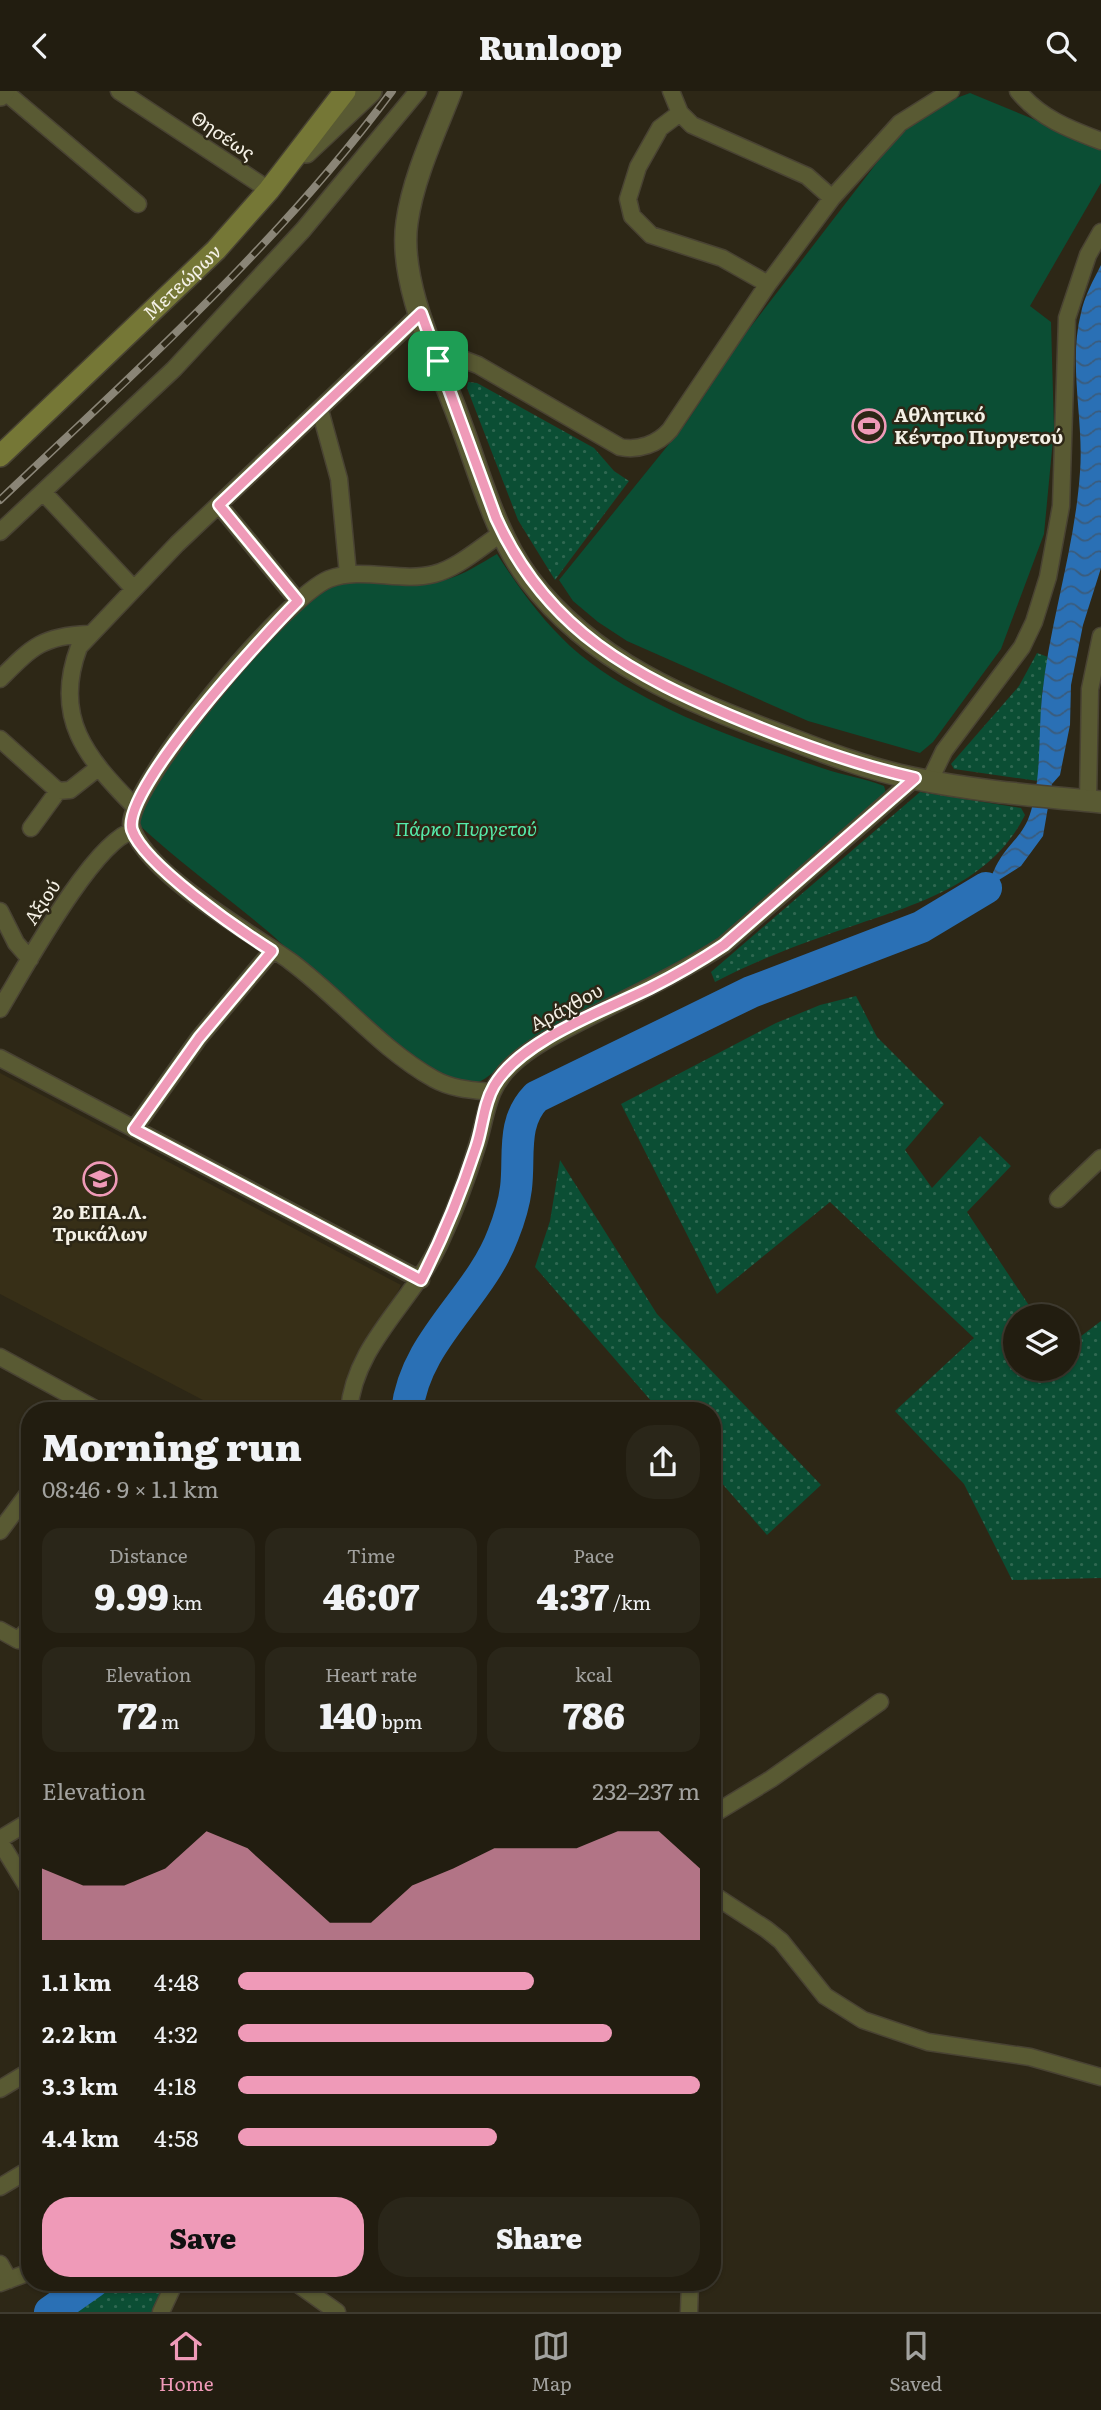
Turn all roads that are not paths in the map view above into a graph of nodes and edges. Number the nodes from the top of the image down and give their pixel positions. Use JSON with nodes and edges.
{"nodes":[{"id":1,"x":119,"y":91,"type":"edge"},
{"id":2,"x":345,"y":91,"type":"edge"},
{"id":3,"x":370,"y":91,"type":"edge"},
{"id":4,"x":418,"y":91,"type":"edge"},
{"id":5,"x":451,"y":91,"type":"edge"},
{"id":6,"x":671,"y":91,"type":"edge"},
{"id":7,"x":951,"y":91,"type":"edge"},
{"id":8,"x":1018,"y":91,"type":"edge"},
{"id":9,"x":2,"y":92,"type":"edge"},
{"id":10,"x":680,"y":113,"type":"junction"},
{"id":11,"x":1101,"y":141,"type":"edge"},
{"id":12,"x":273,"y":185,"type":"junction"},
{"id":13,"x":832,"y":198,"type":"junction"},
{"id":14,"x":138,"y":204,"type":"dead end"},
{"id":15,"x":1101,"y":232,"type":"edge"},
{"id":16,"x":768,"y":284,"type":"junction"},
{"id":17,"x":421,"y":313,"type":"junction"},
{"id":18,"x":438,"y":361,"type":"junction"},
{"id":19,"x":320,"y":410,"type":"junction"},
{"id":20,"x":2,"y":448,"type":"edge"},
{"id":21,"x":43,"y":492,"type":"junction"},
{"id":22,"x":219,"y":505,"type":"junction"},
{"id":23,"x":0,"y":532,"type":"edge"},
{"id":24,"x":502,"y":533,"type":"junction"},
{"id":25,"x":348,"y":574,"type":"junction"},
{"id":26,"x":133,"y":588,"type":"junction"},
{"id":27,"x":298,"y":601,"type":"junction"},
{"id":28,"x":88,"y":634,"type":"junction"},
{"id":29,"x":1101,"y":636,"type":"edge"},
{"id":30,"x":0,"y":679,"type":"edge"},
{"id":31,"x":0,"y":739,"type":"edge"},
{"id":32,"x":98,"y":768,"type":"junction"},
{"id":33,"x":922,"y":779,"type":"junction"},
{"id":34,"x":58,"y":791,"type":"junction"},
{"id":35,"x":1088,"y":801,"type":"edge"},
{"id":36,"x":134,"y":806,"type":"junction"},
{"id":37,"x":31,"y":828,"type":"dead end"},
{"id":38,"x":133,"y":831,"type":"junction"},
{"id":39,"x":0,"y":911,"type":"edge"},
{"id":40,"x":272,"y":951,"type":"junction"},
{"id":41,"x":30,"y":959,"type":"junction"},
{"id":42,"x":0,"y":1009,"type":"edge"},
{"id":43,"x":0,"y":1058,"type":"edge"},
{"id":44,"x":491,"y":1092,"type":"junction"},
{"id":45,"x":134,"y":1129,"type":"junction"},
{"id":46,"x":1101,"y":1158,"type":"edge"},
{"id":47,"x":1058,"y":1199,"type":"dead end"},
{"id":48,"x":421,"y":1280,"type":"junction"},
{"id":49,"x":0,"y":1357,"type":"edge"},
{"id":50,"x":81,"y":1402,"type":"edge"},
{"id":51,"x":350,"y":1402,"type":"edge"},
{"id":52,"x":21,"y":1503,"type":"edge"},
{"id":53,"x":0,"y":1531,"type":"edge"},
{"id":54,"x":0,"y":1630,"type":"edge"},
{"id":55,"x":21,"y":1637,"type":"edge"},
{"id":56,"x":880,"y":1702,"type":"dead end"},
{"id":57,"x":721,"y":1810,"type":"edge"},
{"id":58,"x":21,"y":1827,"type":"edge"},
{"id":59,"x":0,"y":1841,"type":"edge"},
{"id":60,"x":21,"y":1876,"type":"edge"},
{"id":61,"x":721,"y":1900,"type":"edge"},
{"id":62,"x":21,"y":2076,"type":"edge"},
{"id":63,"x":1101,"y":2077,"type":"edge"},
{"id":64,"x":0,"y":2089,"type":"edge"},
{"id":65,"x":21,"y":2174,"type":"edge"},
{"id":66,"x":0,"y":2187,"type":"edge"},
{"id":67,"x":0,"y":2264,"type":"edge"},
{"id":68,"x":5,"y":2282,"type":"edge"},
{"id":69,"x":171,"y":2291,"type":"edge"},
{"id":70,"x":308,"y":2291,"type":"edge"},
{"id":71,"x":690,"y":2291,"type":"edge"},
{"id":72,"x":161,"y":2312,"type":"edge"},
{"id":73,"x":337,"y":2312,"type":"edge"},
{"id":74,"x":689,"y":2312,"type":"edge"}],
"edges":[{"from":1,"to":12,"type":"street","name":"Θησέως"},
{"from":2,"to":12,"type":"main road","name":"Μετεώρων"},
{"from":3,"to":12,"type":"street"},
{"from":4,"to":21,"type":"street"},
{"from":5,"to":17,"type":"street"},
{"from":6,"to":10,"type":"street"},
{"from":7,"to":13,"type":"street"},
{"from":8,"to":11,"type":"street"},
{"from":9,"to":14,"type":"street"},
{"from":10,"to":13,"type":"street"},
{"from":10,"to":16,"type":"street"},
{"from":12,"to":20,"type":"main road","name":"Μετεώρων"},
{"from":13,"to":16,"type":"street"},
{"from":15,"to":33,"type":"street"},
{"from":16,"to":18,"type":"street"},
{"from":17,"to":18,"type":"street"},
{"from":17,"to":19,"type":"street"},
{"from":18,"to":24,"type":"street"},
{"from":19,"to":22,"type":"street"},
{"from":19,"to":25,"type":"street"},
{"from":21,"to":23,"type":"street"},
{"from":21,"to":26,"type":"street"},
{"from":22,"to":26,"type":"street"},
{"from":22,"to":27,"type":"street"},
{"from":24,"to":25,"type":"street"},
{"from":24,"to":33,"type":"street"},
{"from":25,"to":27,"type":"street"},
{"from":26,"to":28,"type":"street"},
{"from":27,"to":36,"type":"street"},
{"from":28,"to":30,"type":"street"},
{"from":28,"to":32,"type":"street"},
{"from":29,"to":35,"type":"street"},
{"from":31,"to":34,"type":"street"},
{"from":32,"to":34,"type":"street"},
{"from":32,"to":36,"type":"street"},
{"from":33,"to":35,"type":"street"},
{"from":33,"to":44,"type":"street","name":"Αράχθου"},
{"from":34,"to":37,"type":"street"},
{"from":36,"to":38,"type":"street"},
{"from":38,"to":40,"type":"street"},
{"from":38,"to":41,"type":"street","name":"Αξιού"},
{"from":39,"to":41,"type":"street"},
{"from":40,"to":44,"type":"street"},
{"from":40,"to":45,"type":"street"},
{"from":41,"to":42,"type":"street","name":"Αξιού"},
{"from":43,"to":45,"type":"street"},
{"from":44,"to":48,"type":"street","name":"Αράχθου"},
{"from":45,"to":48,"type":"street"},
{"from":46,"to":47,"type":"street"},
{"from":48,"to":51,"type":"street","name":"Αράχθου"},
{"from":49,"to":50,"type":"street"},
{"from":52,"to":53,"type":"street"},
{"from":54,"to":55,"type":"street"},
{"from":56,"to":57,"type":"street"},
{"from":58,"to":59,"type":"street"},
{"from":59,"to":60,"type":"street"},
{"from":61,"to":63,"type":"street"},
{"from":62,"to":64,"type":"street"},
{"from":65,"to":66,"type":"street"},
{"from":67,"to":68,"type":"street"},
{"from":69,"to":72,"type":"street"},
{"from":70,"to":73,"type":"street"},
{"from":71,"to":74,"type":"street"}]}
